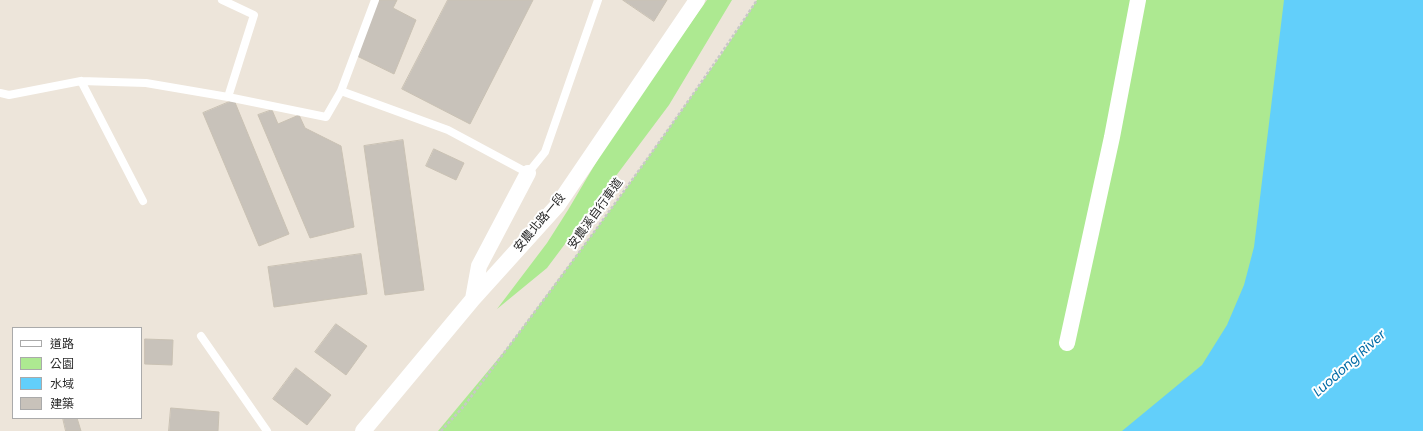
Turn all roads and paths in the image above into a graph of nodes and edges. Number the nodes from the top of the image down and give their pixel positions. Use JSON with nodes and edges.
{"nodes":[{"id":1,"x":222,"y":0,"type":"edge"},
{"id":2,"x":375,"y":0,"type":"edge"},
{"id":3,"x":598,"y":0,"type":"edge"},
{"id":4,"x":697,"y":0,"type":"edge"},
{"id":5,"x":757,"y":0,"type":"edge"},
{"id":6,"x":1138,"y":0,"type":"edge"},
{"id":7,"x":81,"y":81,"type":"junction"},
{"id":8,"x":341,"y":91,"type":"junction"},
{"id":9,"x":0,"y":93,"type":"edge"},
{"id":10,"x":228,"y":97,"type":"junction"},
{"id":11,"x":528,"y":173,"type":"junction"},
{"id":12,"x":143,"y":201,"type":"dead end"},
{"id":13,"x":473,"y":299,"type":"junction"},
{"id":14,"x":201,"y":336,"type":"dead end"},
{"id":15,"x":1067,"y":343,"type":"dead end"},
{"id":16,"x":267,"y":431,"type":"edge"},
{"id":17,"x":363,"y":431,"type":"edge"},
{"id":18,"x":441,"y":431,"type":"edge"}],
"edges":[{"from":1,"to":10,"type":"lane"},
{"from":2,"to":8,"type":"lane"},
{"from":3,"to":11,"type":"lane"},
{"from":4,"to":13,"type":"street","name":"安農北路一段"},
{"from":5,"to":18,"type":"path","name":"安農溪自行車道"},
{"from":6,"to":15,"type":"street"},
{"from":7,"to":9,"type":"lane"},
{"from":7,"to":10,"type":"lane"},
{"from":7,"to":12,"type":"lane"},
{"from":8,"to":10,"type":"lane"},
{"from":8,"to":11,"type":"lane"},
{"from":11,"to":13,"type":"street"},
{"from":13,"to":17,"type":"street","name":"安農北路一段"},
{"from":14,"to":16,"type":"lane"}]}
